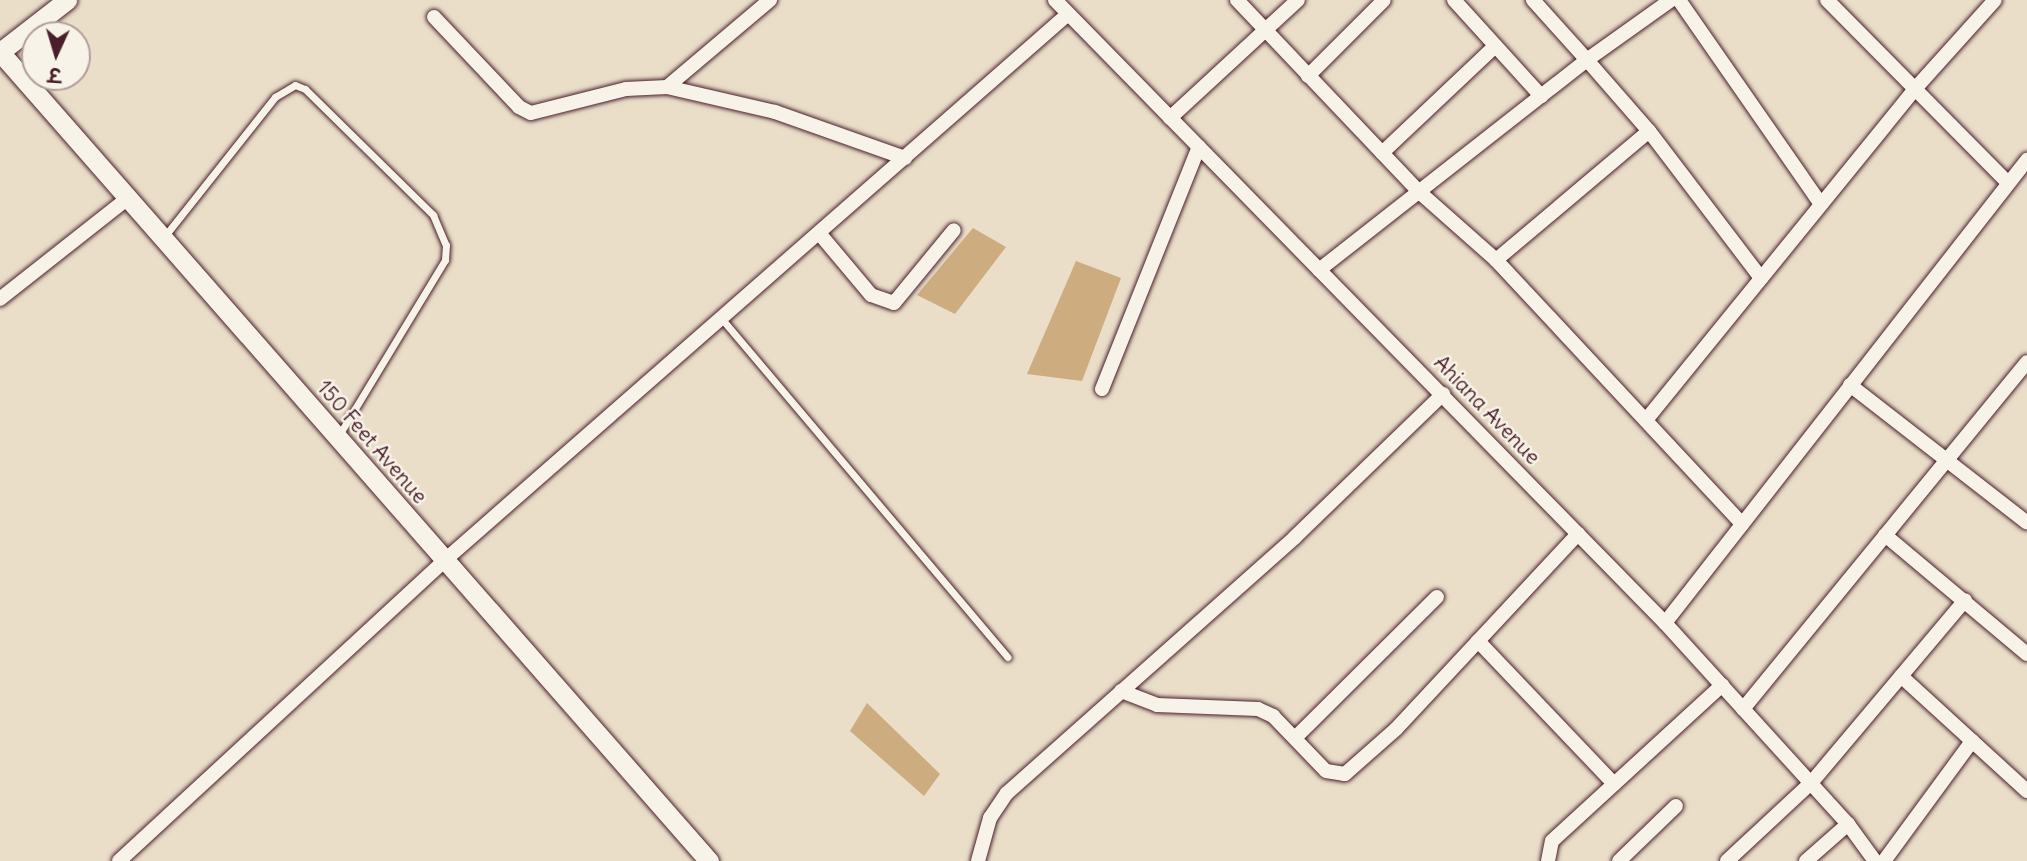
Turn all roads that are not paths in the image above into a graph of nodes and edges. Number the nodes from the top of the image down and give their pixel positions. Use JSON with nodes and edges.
{"nodes":[{"id":1,"x":67,"y":0,"type":"edge"},
{"id":2,"x":770,"y":0,"type":"edge"},
{"id":3,"x":1055,"y":0,"type":"edge"},
{"id":4,"x":1237,"y":0,"type":"edge"},
{"id":5,"x":1298,"y":0,"type":"edge"},
{"id":6,"x":1384,"y":0,"type":"edge"},
{"id":7,"x":1454,"y":0,"type":"edge"},
{"id":8,"x":1533,"y":0,"type":"edge"},
{"id":9,"x":1671,"y":0,"type":"edge"},
{"id":10,"x":1679,"y":0,"type":"edge"},
{"id":11,"x":1827,"y":0,"type":"edge"},
{"id":12,"x":1995,"y":0,"type":"edge"},
{"id":13,"x":1068,"y":14,"type":"junction"},
{"id":14,"x":434,"y":17,"type":"dead end"},
{"id":15,"x":1264,"y":30,"type":"junction"},
{"id":16,"x":1495,"y":46,"type":"junction"},
{"id":17,"x":0,"y":52,"type":"edge"},
{"id":18,"x":1587,"y":60,"type":"junction"},
{"id":19,"x":1308,"y":76,"type":"junction"},
{"id":20,"x":667,"y":87,"type":"junction"},
{"id":21,"x":1913,"y":91,"type":"junction"},
{"id":22,"x":1541,"y":96,"type":"junction"},
{"id":23,"x":1170,"y":118,"type":"junction"},
{"id":24,"x":1649,"y":131,"type":"junction"},
{"id":25,"x":1199,"y":147,"type":"junction"},
{"id":26,"x":1382,"y":153,"type":"junction"},
{"id":27,"x":905,"y":158,"type":"junction"},
{"id":28,"x":2027,"y":160,"type":"edge"},
{"id":29,"x":2008,"y":183,"type":"junction"},
{"id":30,"x":1417,"y":190,"type":"junction"},
{"id":31,"x":128,"y":198,"type":"junction"},
{"id":32,"x":1821,"y":204,"type":"junction"},
{"id":33,"x":954,"y":230,"type":"dead end"},
{"id":34,"x":819,"y":233,"type":"junction"},
{"id":35,"x":163,"y":238,"type":"junction"},
{"id":36,"x":1496,"y":260,"type":"junction"},
{"id":37,"x":1319,"y":270,"type":"junction"},
{"id":38,"x":1761,"y":278,"type":"junction"},
{"id":39,"x":0,"y":299,"type":"edge"},
{"id":40,"x":722,"y":318,"type":"junction"},
{"id":41,"x":2024,"y":372,"type":"edge"},
{"id":42,"x":1850,"y":385,"type":"junction"},
{"id":43,"x":1102,"y":389,"type":"dead end"},
{"id":44,"x":1443,"y":394,"type":"junction"},
{"id":45,"x":1646,"y":420,"type":"junction"},
{"id":46,"x":338,"y":437,"type":"junction"},
{"id":47,"x":1947,"y":460,"type":"junction"},
{"id":48,"x":2027,"y":523,"type":"edge"},
{"id":49,"x":1742,"y":524,"type":"junction"},
{"id":50,"x":1578,"y":534,"type":"junction"},
{"id":51,"x":1885,"y":535,"type":"junction"},
{"id":52,"x":445,"y":560,"type":"junction"},
{"id":53,"x":1437,"y":597,"type":"dead end"},
{"id":54,"x":1965,"y":600,"type":"junction"},
{"id":55,"x":1665,"y":623,"type":"junction"},
{"id":56,"x":1478,"y":641,"type":"junction"},
{"id":57,"x":2027,"y":654,"type":"edge"},
{"id":58,"x":1007,"y":657,"type":"dead end"},
{"id":59,"x":1901,"y":676,"type":"junction"},
{"id":60,"x":1722,"y":685,"type":"junction"},
{"id":61,"x":1121,"y":691,"type":"junction"},
{"id":62,"x":1743,"y":709,"type":"junction"},
{"id":63,"x":1295,"y":738,"type":"junction"},
{"id":64,"x":1972,"y":741,"type":"junction"},
{"id":65,"x":1811,"y":783,"type":"junction"},
{"id":66,"x":1614,"y":784,"type":"junction"},
{"id":67,"x":2027,"y":791,"type":"edge"},
{"id":68,"x":1676,"y":806,"type":"dead end"},
{"id":69,"x":1848,"y":824,"type":"junction"},
{"id":70,"x":1632,"y":849,"type":"junction"},
{"id":71,"x":119,"y":861,"type":"edge"},
{"id":72,"x":709,"y":861,"type":"edge"},
{"id":73,"x":978,"y":861,"type":"edge"},
{"id":74,"x":1548,"y":861,"type":"edge"},
{"id":75,"x":1619,"y":861,"type":"edge"},
{"id":76,"x":1641,"y":861,"type":"edge"},
{"id":77,"x":1727,"y":861,"type":"edge"},
{"id":78,"x":1806,"y":861,"type":"edge"},
{"id":79,"x":1875,"y":861,"type":"edge"},
{"id":80,"x":1884,"y":861,"type":"edge"}],
"edges":[{"from":1,"to":17,"type":"street"},
{"from":2,"to":20,"type":"street"},
{"from":3,"to":13,"type":"street","name":"Ahiana Avenue"},
{"from":4,"to":15,"type":"street"},
{"from":5,"to":15,"type":"street"},
{"from":6,"to":19,"type":"street"},
{"from":7,"to":16,"type":"street"},
{"from":8,"to":18,"type":"street"},
{"from":9,"to":18,"type":"street"},
{"from":10,"to":32,"type":"street"},
{"from":11,"to":21,"type":"street"},
{"from":12,"to":21,"type":"street"},
{"from":13,"to":23,"type":"street","name":"Ahiana Avenue"},
{"from":13,"to":27,"type":"street"},
{"from":14,"to":20,"type":"street"},
{"from":15,"to":19,"type":"street"},
{"from":15,"to":23,"type":"street"},
{"from":16,"to":22,"type":"street"},
{"from":16,"to":26,"type":"street"},
{"from":17,"to":31,"type":"street","name":"150 Feet Avenue"},
{"from":18,"to":22,"type":"street"},
{"from":18,"to":24,"type":"street"},
{"from":19,"to":26,"type":"street"},
{"from":20,"to":27,"type":"street"},
{"from":21,"to":29,"type":"street"},
{"from":21,"to":32,"type":"street"},
{"from":22,"to":30,"type":"street"},
{"from":23,"to":25,"type":"street","name":"Ahiana Avenue"},
{"from":24,"to":36,"type":"street"},
{"from":24,"to":38,"type":"street"},
{"from":25,"to":37,"type":"street","name":"Ahiana Avenue"},
{"from":25,"to":43,"type":"street"},
{"from":26,"to":30,"type":"street"},
{"from":27,"to":34,"type":"street"},
{"from":28,"to":29,"type":"street"},
{"from":29,"to":42,"type":"street"},
{"from":30,"to":36,"type":"street"},
{"from":30,"to":37,"type":"street"},
{"from":31,"to":35,"type":"street","name":"150 Feet Avenue"},
{"from":31,"to":39,"type":"street"},
{"from":32,"to":38,"type":"street"},
{"from":33,"to":34,"type":"street"},
{"from":34,"to":40,"type":"street"},
{"from":35,"to":46,"type":"street","name":"150 Feet Avenue"},
{"from":35,"to":46,"type":"lane"},
{"from":36,"to":45,"type":"street"},
{"from":37,"to":44,"type":"street","name":"Ahiana Avenue"},
{"from":38,"to":45,"type":"street"},
{"from":40,"to":52,"type":"street"},
{"from":40,"to":58,"type":"lane"},
{"from":41,"to":47,"type":"street"},
{"from":42,"to":47,"type":"street"},
{"from":42,"to":49,"type":"street"},
{"from":44,"to":50,"type":"street","name":"Ahiana Avenue"},
{"from":44,"to":61,"type":"street"},
{"from":45,"to":49,"type":"street"},
{"from":46,"to":52,"type":"street","name":"150 Feet Avenue"},
{"from":47,"to":48,"type":"street"},
{"from":47,"to":51,"type":"street"},
{"from":49,"to":55,"type":"street"},
{"from":50,"to":55,"type":"street","name":"Ahiana Avenue"},
{"from":50,"to":56,"type":"street"},
{"from":51,"to":54,"type":"street"},
{"from":51,"to":62,"type":"street"},
{"from":52,"to":71,"type":"street"},
{"from":52,"to":72,"type":"street","name":"150 Feet Avenue"},
{"from":53,"to":63,"type":"street"},
{"from":54,"to":57,"type":"street"},
{"from":54,"to":59,"type":"street"},
{"from":55,"to":60,"type":"street","name":"Ahiana Avenue"},
{"from":56,"to":63,"type":"street"},
{"from":56,"to":66,"type":"street"},
{"from":59,"to":64,"type":"street"},
{"from":59,"to":65,"type":"street"},
{"from":60,"to":62,"type":"street","name":"Ahiana Avenue"},
{"from":60,"to":66,"type":"street"},
{"from":61,"to":63,"type":"street"},
{"from":61,"to":73,"type":"street"},
{"from":62,"to":65,"type":"street","name":"Ahiana Avenue"},
{"from":64,"to":67,"type":"street"},
{"from":64,"to":80,"type":"street"},
{"from":65,"to":69,"type":"street","name":"Ahiana Avenue"},
{"from":65,"to":77,"type":"street"},
{"from":66,"to":74,"type":"street"},
{"from":68,"to":70,"type":"street"},
{"from":69,"to":78,"type":"street"},
{"from":69,"to":79,"type":"street","name":"Ahiana Avenue"},
{"from":70,"to":75,"type":"street"},
{"from":70,"to":76,"type":"street"}]}
